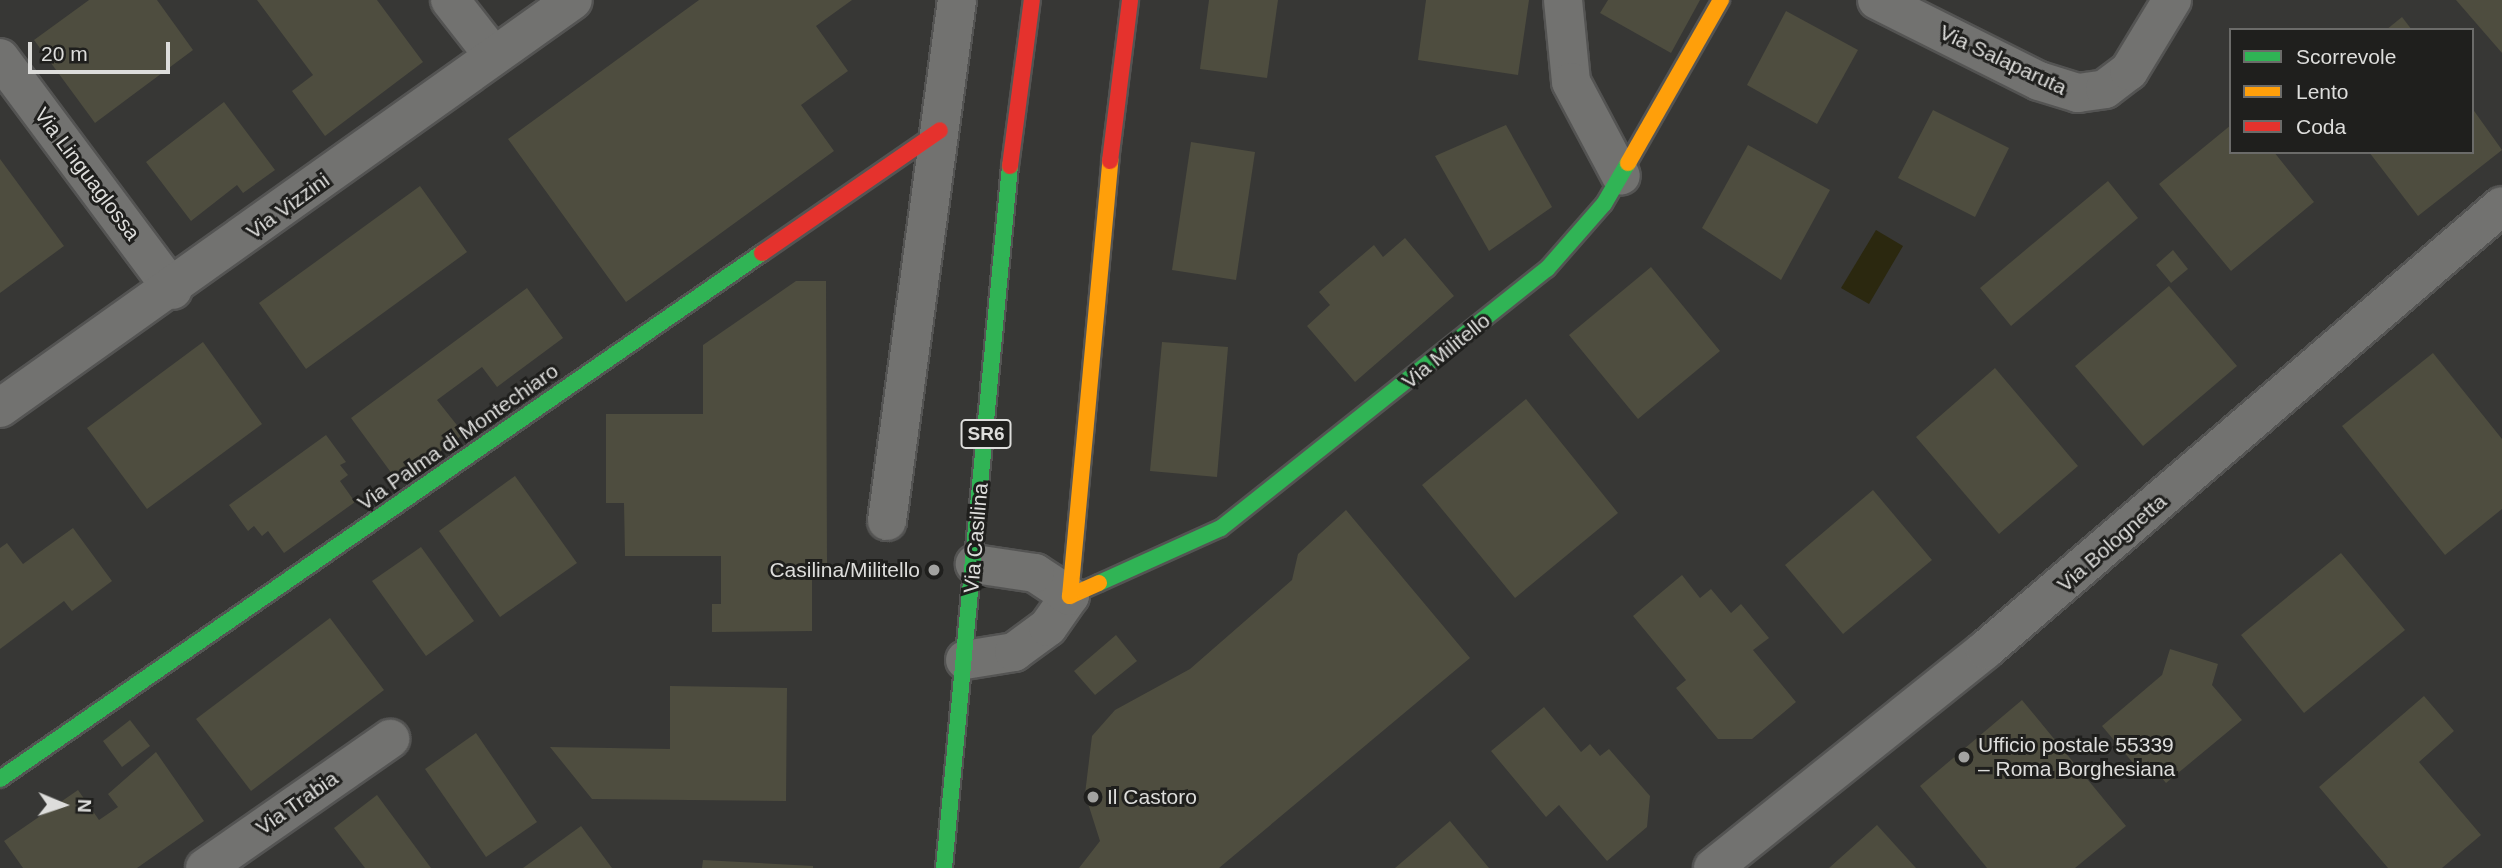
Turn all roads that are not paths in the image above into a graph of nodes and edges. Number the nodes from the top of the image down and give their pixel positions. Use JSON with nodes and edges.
{"nodes":[{"id":1,"x":450,"y":0,"type":"edge"},
{"id":2,"x":573,"y":0,"type":"edge"},
{"id":3,"x":957,"y":0,"type":"edge"},
{"id":4,"x":1032,"y":0,"type":"edge"},
{"id":5,"x":1130,"y":0,"type":"edge"},
{"id":6,"x":1563,"y":0,"type":"edge"},
{"id":7,"x":1721,"y":0,"type":"edge"},
{"id":8,"x":1877,"y":0,"type":"edge"},
{"id":9,"x":2172,"y":0,"type":"edge"},
{"id":10,"x":493,"y":55,"type":"junction"},
{"id":11,"x":0,"y":58,"type":"edge"},
{"id":12,"x":940,"y":130,"type":"junction"},
{"id":13,"x":1621,"y":176,"type":"junction"},
{"id":14,"x":2502,"y":206,"type":"edge"},
{"id":15,"x":173,"y":290,"type":"junction"},
{"id":16,"x":0,"y":408,"type":"edge"},
{"id":17,"x":887,"y":521,"type":"dead end"},
{"id":18,"x":975,"y":564,"type":"junction"},
{"id":19,"x":1070,"y":596,"type":"junction"},
{"id":20,"x":965,"y":660,"type":"junction"},
{"id":21,"x":390,"y":739,"type":"dead end"},
{"id":22,"x":0,"y":779,"type":"edge"},
{"id":23,"x":205,"y":868,"type":"edge"},
{"id":24,"x":944,"y":868,"type":"edge"},
{"id":25,"x":1713,"y":868,"type":"edge"}],
"edges":[{"from":1,"to":10,"type":"street"},
{"from":2,"to":10,"type":"street","name":"Via Vizzini"},
{"from":3,"to":12,"type":"street"},
{"from":4,"to":18,"type":"street","name":"Via Casilina","number":"SR6"},
{"from":5,"to":19,"type":"street"},
{"from":6,"to":13,"type":"street"},
{"from":7,"to":13,"type":"street","name":"Via Militello"},
{"from":8,"to":9,"type":"street","name":"Via Salaparuta"},
{"from":10,"to":15,"type":"street","name":"Via Vizzini"},
{"from":11,"to":15,"type":"street","name":"Via Linguaglossa"},
{"from":12,"to":17,"type":"street"},
{"from":12,"to":22,"type":"street","name":"Via Palma di Montechiaro"},
{"from":13,"to":19,"type":"street","name":"Via Militello"},
{"from":14,"to":25,"type":"street","name":"Via Bolognetta"},
{"from":15,"to":16,"type":"street","name":"Via Vizzini"},
{"from":18,"to":19,"type":"street"},
{"from":18,"to":20,"type":"street","name":"Via Casilina","number":"SR6"},
{"from":19,"to":20,"type":"street"},
{"from":20,"to":24,"type":"street","name":"Via Casilina","number":"SR6"},
{"from":21,"to":23,"type":"street","name":"Via Trabia"}]}
